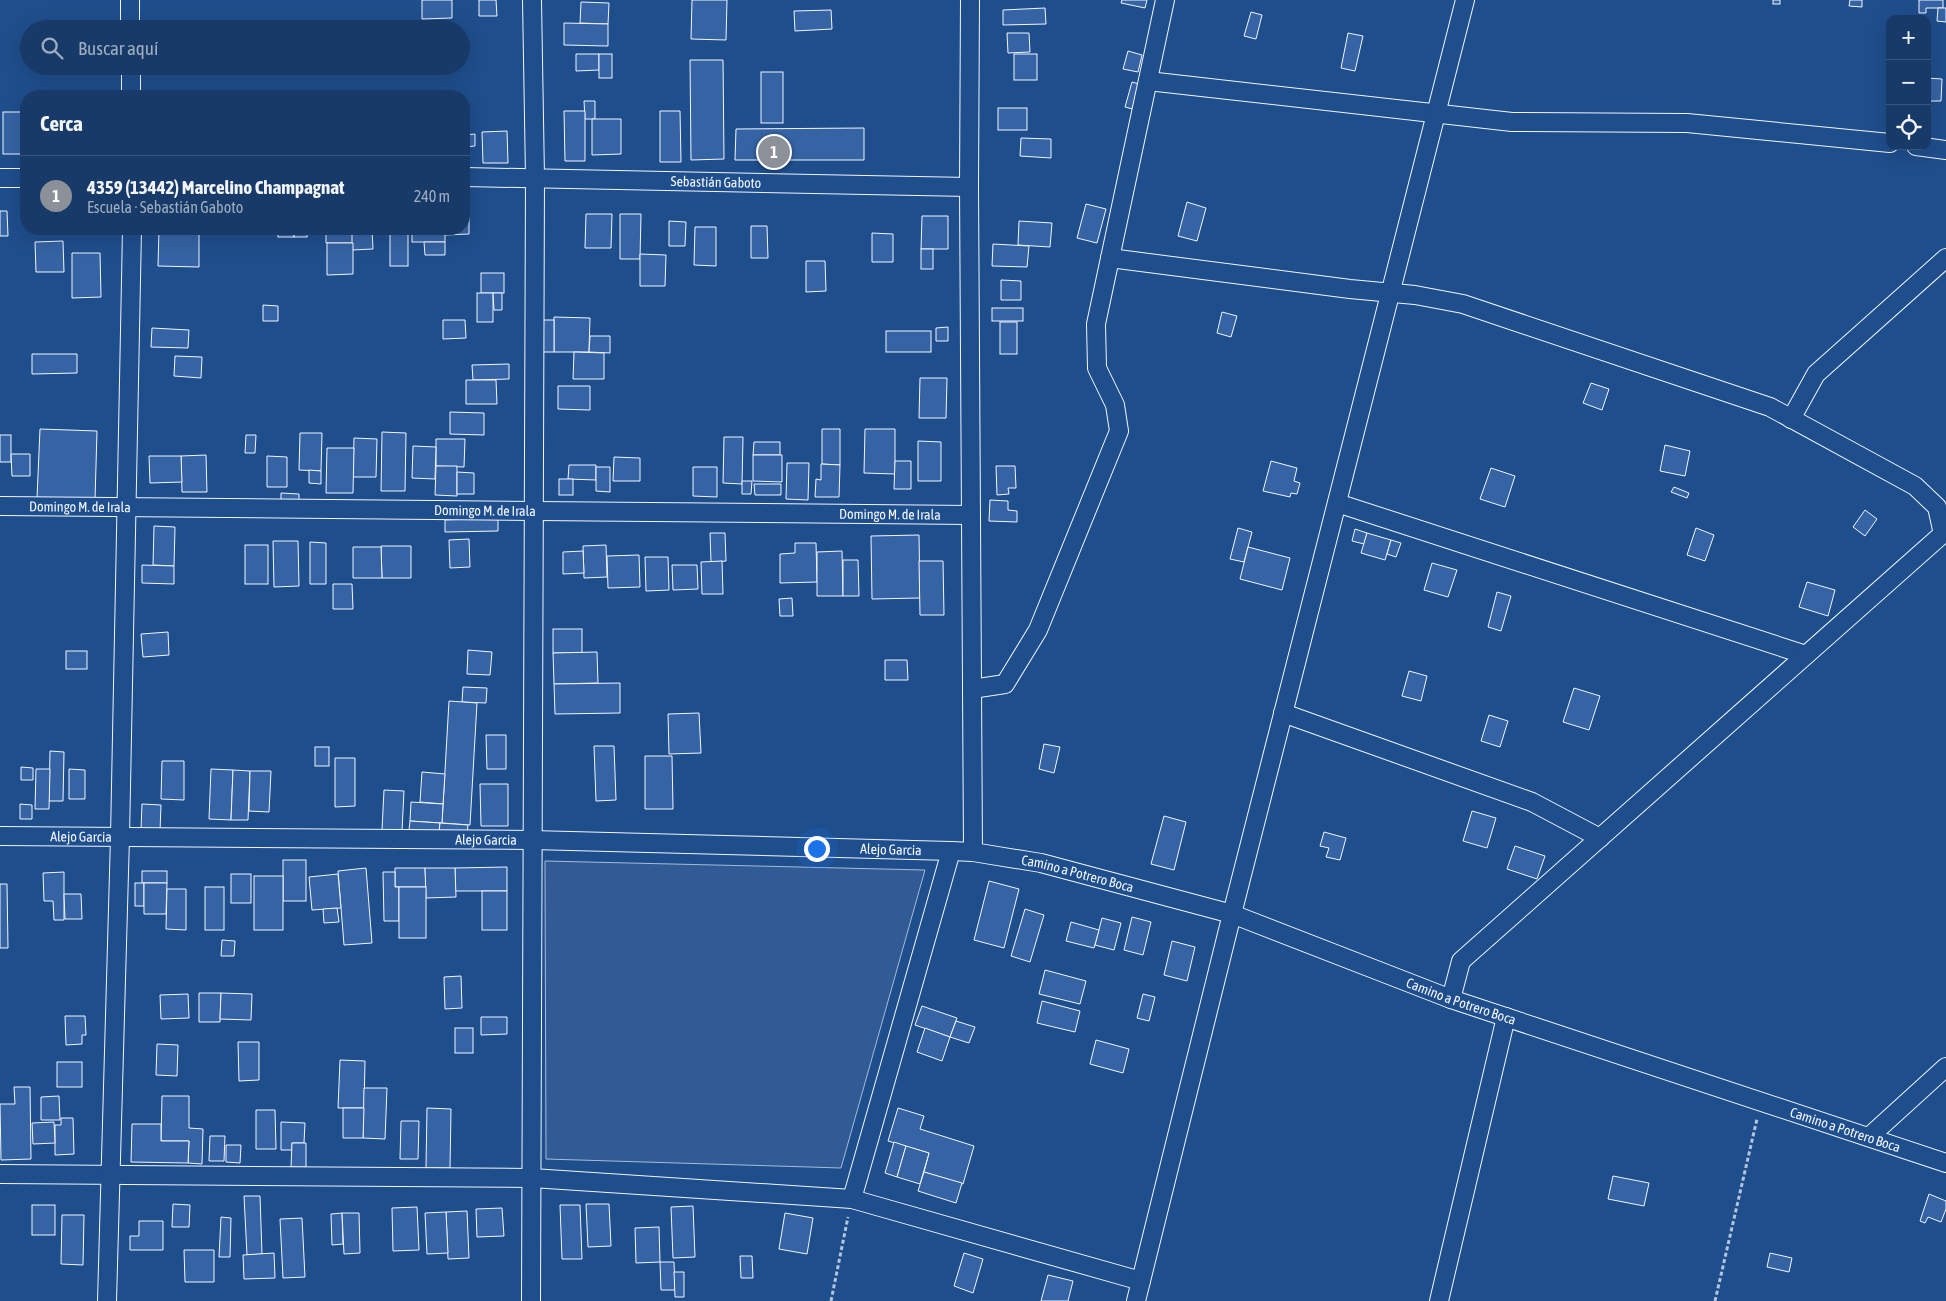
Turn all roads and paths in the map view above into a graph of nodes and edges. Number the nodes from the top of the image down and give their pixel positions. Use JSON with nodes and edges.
{"nodes":[{"id":1,"x":130,"y":0,"type":"edge"},
{"id":2,"x":532,"y":0,"type":"edge"},
{"id":3,"x":970,"y":0,"type":"edge"},
{"id":4,"x":1166,"y":0,"type":"edge"},
{"id":5,"x":1465,"y":0,"type":"edge"},
{"id":6,"x":130,"y":20,"type":"edge"},
{"id":7,"x":131,"y":75,"type":"edge"},
{"id":8,"x":1148,"y":81,"type":"junction"},
{"id":9,"x":131,"y":90,"type":"edge"},
{"id":10,"x":1436,"y":113,"type":"junction"},
{"id":11,"x":1886,"y":143,"type":"edge"},
{"id":12,"x":1931,"y":148,"type":"edge"},
{"id":13,"x":1946,"y":150,"type":"edge"},
{"id":14,"x":470,"y":177,"type":"edge"},
{"id":15,"x":535,"y":177,"type":"junction"},
{"id":16,"x":0,"y":178,"type":"edge"},
{"id":17,"x":20,"y":178,"type":"edge"},
{"id":18,"x":969,"y":187,"type":"junction"},
{"id":19,"x":132,"y":235,"type":"edge"},
{"id":20,"x":1110,"y":258,"type":"junction"},
{"id":21,"x":1946,"y":258,"type":"edge"},
{"id":22,"x":1390,"y":292,"type":"junction"},
{"id":23,"x":1791,"y":419,"type":"junction"},
{"id":24,"x":1337,"y":503,"type":"junction"},
{"id":25,"x":0,"y":506,"type":"edge"},
{"id":26,"x":126,"y":506,"type":"junction"},
{"id":27,"x":533,"y":510,"type":"junction"},
{"id":28,"x":971,"y":515,"type":"junction"},
{"id":29,"x":1944,"y":532,"type":"edge"},
{"id":30,"x":1806,"y":655,"type":"junction"},
{"id":31,"x":972,"y":688,"type":"junction"},
{"id":32,"x":1283,"y":713,"type":"junction"},
{"id":33,"x":0,"y":836,"type":"edge"},
{"id":34,"x":120,"y":837,"type":"junction"},
{"id":35,"x":1600,"y":838,"type":"junction"},
{"id":36,"x":532,"y":840,"type":"junction"},
{"id":37,"x":951,"y":851,"type":"junction"},
{"id":38,"x":973,"y":852,"type":"junction"},
{"id":39,"x":1232,"y":914,"type":"junction"},
{"id":40,"x":1451,"y":999,"type":"junction"},
{"id":41,"x":1506,"y":1017,"type":"junction"},
{"id":42,"x":1946,"y":1067,"type":"edge"},
{"id":43,"x":1761,"y":1102,"type":"junction"},
{"id":44,"x":1869,"y":1137,"type":"junction"},
{"id":45,"x":1946,"y":1163,"type":"edge"},
{"id":46,"x":0,"y":1174,"type":"edge"},
{"id":47,"x":112,"y":1175,"type":"junction"},
{"id":48,"x":532,"y":1178,"type":"junction"},
{"id":49,"x":852,"y":1199,"type":"junction"},
{"id":50,"x":1140,"y":1281,"type":"junction"},
{"id":51,"x":107,"y":1301,"type":"edge"},
{"id":52,"x":531,"y":1301,"type":"edge"},
{"id":53,"x":831,"y":1301,"type":"edge"},
{"id":54,"x":1136,"y":1301,"type":"edge"},
{"id":55,"x":1439,"y":1301,"type":"edge"},
{"id":56,"x":1715,"y":1301,"type":"edge"}],
"edges":[{"from":1,"to":6,"type":"street"},
{"from":2,"to":15,"type":"street"},
{"from":3,"to":18,"type":"street"},
{"from":4,"to":8,"type":"street"},
{"from":5,"to":10,"type":"street"},
{"from":7,"to":9,"type":"street"},
{"from":8,"to":10,"type":"street"},
{"from":8,"to":20,"type":"street"},
{"from":10,"to":11,"type":"street"},
{"from":10,"to":22,"type":"street"},
{"from":12,"to":13,"type":"street"},
{"from":14,"to":15,"type":"street","name":"Sebastián Gaboto"},
{"from":15,"to":18,"type":"street","name":"Sebastián Gaboto"},
{"from":15,"to":27,"type":"street"},
{"from":16,"to":17,"type":"street"},
{"from":18,"to":28,"type":"street"},
{"from":19,"to":26,"type":"street"},
{"from":20,"to":22,"type":"street"},
{"from":20,"to":31,"type":"street"},
{"from":21,"to":23,"type":"street"},
{"from":22,"to":23,"type":"street"},
{"from":22,"to":24,"type":"street"},
{"from":23,"to":29,"type":"street"},
{"from":24,"to":30,"type":"street"},
{"from":24,"to":32,"type":"street"},
{"from":25,"to":26,"type":"street","name":"Domingo M. de Irala"},
{"from":26,"to":27,"type":"street","name":"Domingo M. de Irala"},
{"from":26,"to":34,"type":"street"},
{"from":27,"to":28,"type":"street","name":"Domingo M. de Irala"},
{"from":27,"to":36,"type":"street"},
{"from":28,"to":31,"type":"street"},
{"from":29,"to":30,"type":"street"},
{"from":30,"to":35,"type":"street"},
{"from":31,"to":38,"type":"street"},
{"from":32,"to":35,"type":"street"},
{"from":32,"to":39,"type":"street"},
{"from":33,"to":34,"type":"street","name":"Alejo Garcia"},
{"from":34,"to":36,"type":"street","name":"Alejo Garcia"},
{"from":34,"to":47,"type":"street"},
{"from":35,"to":40,"type":"street"},
{"from":36,"to":37,"type":"street","name":"Alejo Garcia"},
{"from":36,"to":48,"type":"street"},
{"from":37,"to":38,"type":"street","name":"Alejo Garcia"},
{"from":37,"to":49,"type":"street"},
{"from":38,"to":39,"type":"street","name":"Camino a Potrero Boca"},
{"from":39,"to":40,"type":"street","name":"Camino a Potrero Boca"},
{"from":39,"to":50,"type":"street"},
{"from":40,"to":41,"type":"street","name":"Camino a Potrero Boca"},
{"from":41,"to":43,"type":"street","name":"Camino a Potrero Boca"},
{"from":41,"to":55,"type":"street"},
{"from":42,"to":44,"type":"street"},
{"from":43,"to":44,"type":"street","name":"Camino a Potrero Boca"},
{"from":43,"to":56,"type":"path"},
{"from":44,"to":45,"type":"street","name":"Camino a Potrero Boca"},
{"from":46,"to":47,"type":"street"},
{"from":47,"to":48,"type":"street"},
{"from":47,"to":51,"type":"street"},
{"from":48,"to":49,"type":"street"},
{"from":48,"to":52,"type":"street"},
{"from":49,"to":50,"type":"street"},
{"from":49,"to":53,"type":"path"},
{"from":50,"to":54,"type":"street"}]}
